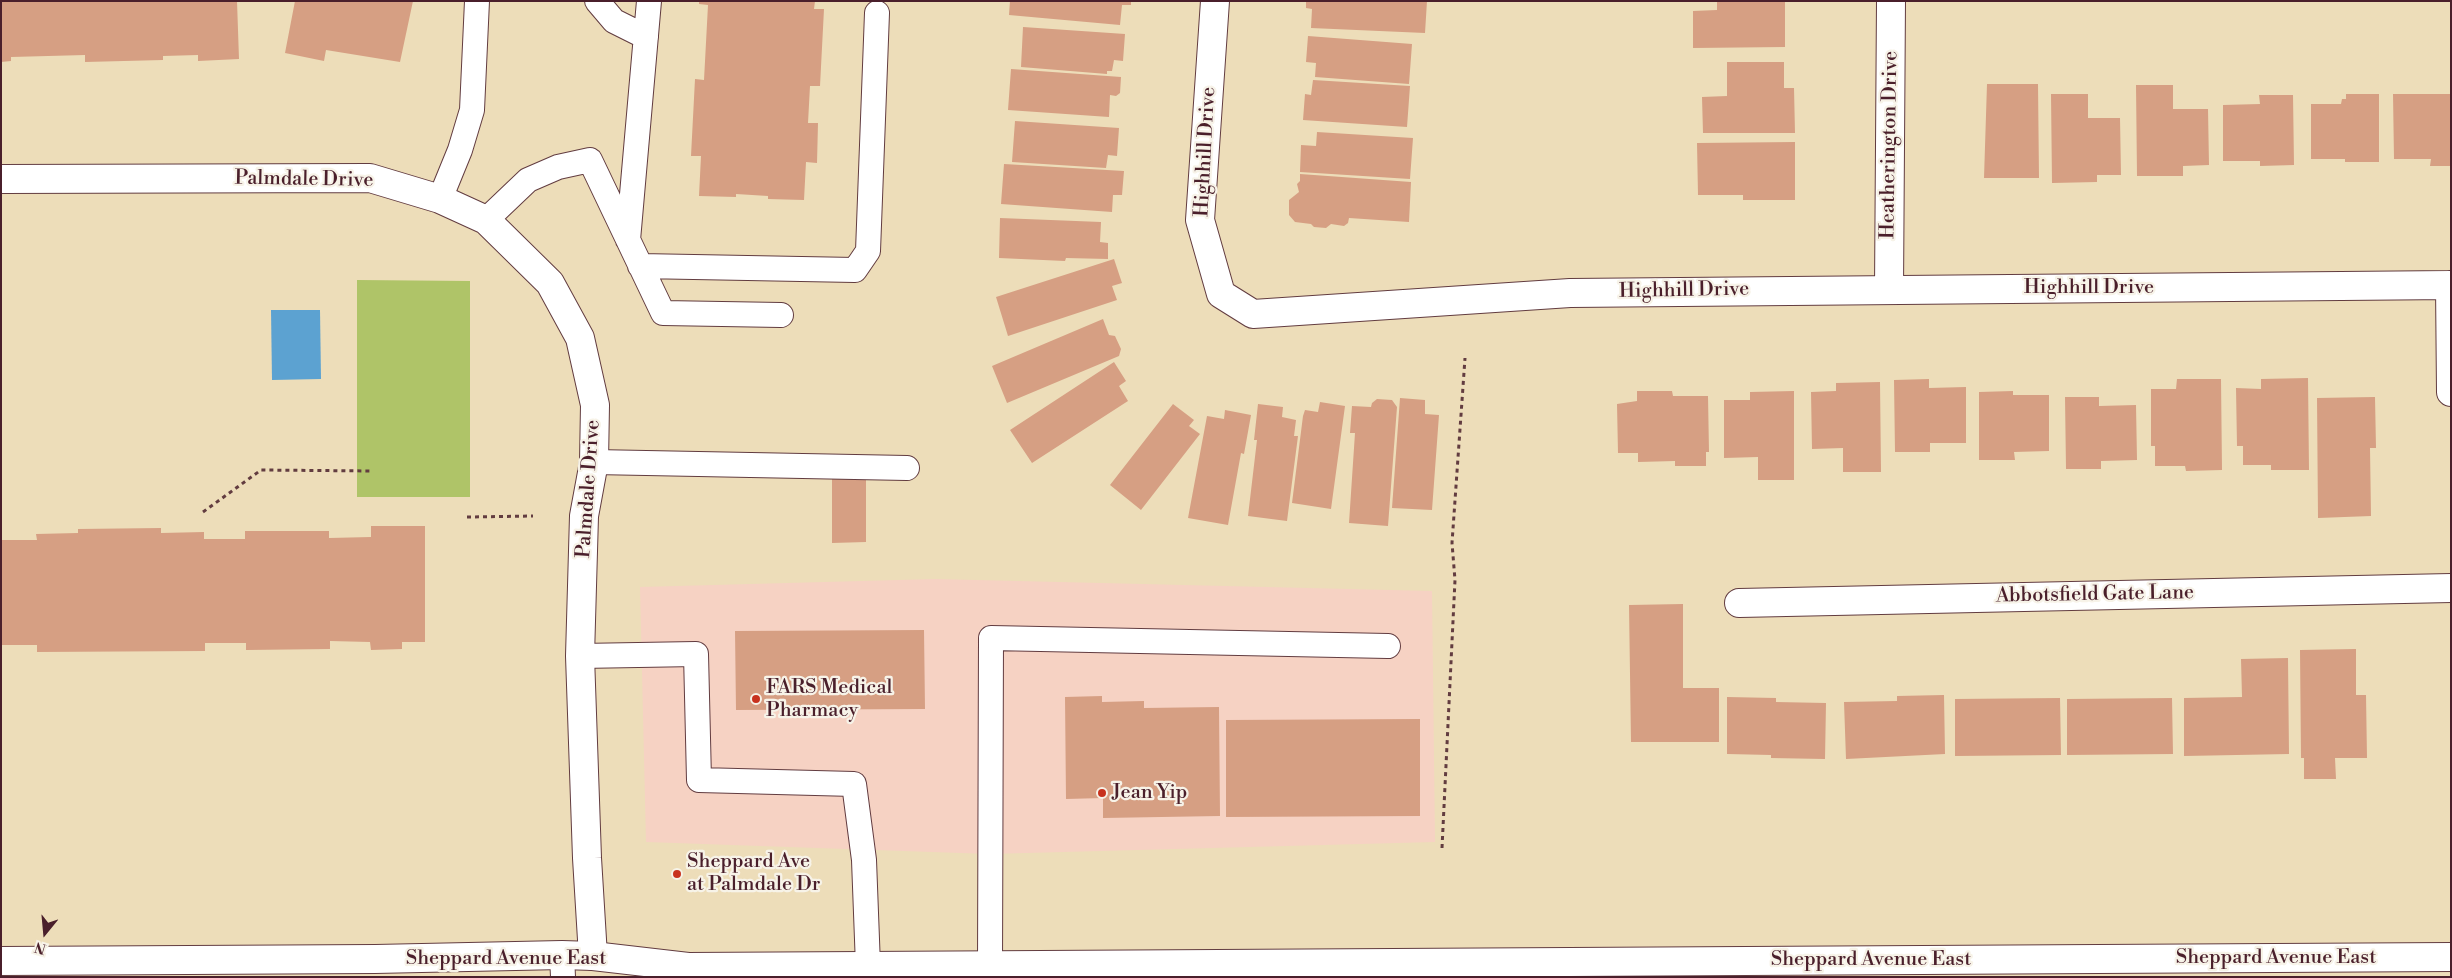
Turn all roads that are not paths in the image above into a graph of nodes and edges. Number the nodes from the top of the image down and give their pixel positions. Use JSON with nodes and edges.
{"nodes":[{"id":1,"x":477,"y":1,"type":"edge"},
{"id":2,"x":597,"y":1,"type":"edge"},
{"id":3,"x":649,"y":1,"type":"edge"},
{"id":4,"x":1215,"y":1,"type":"edge"},
{"id":5,"x":1892,"y":1,"type":"edge"},
{"id":6,"x":877,"y":13,"type":"dead end"},
{"id":7,"x":646,"y":37,"type":"junction"},
{"id":8,"x":1,"y":179,"type":"edge"},
{"id":9,"x":440,"y":199,"type":"junction"},
{"id":10,"x":486,"y":220,"type":"junction"},
{"id":11,"x":628,"y":242,"type":"junction"},
{"id":12,"x":640,"y":266,"type":"junction"},
{"id":13,"x":2450,"y":285,"type":"edge"},
{"id":14,"x":1889,"y":289,"type":"junction"},
{"id":15,"x":782,"y":315,"type":"dead end"},
{"id":16,"x":2451,"y":392,"type":"edge"},
{"id":17,"x":594,"y":462,"type":"junction"},
{"id":18,"x":908,"y":468,"type":"dead end"},
{"id":19,"x":2451,"y":588,"type":"edge"},
{"id":20,"x":1739,"y":603,"type":"dead end"},
{"id":21,"x":1388,"y":646,"type":"dead end"},
{"id":22,"x":580,"y":656,"type":"junction"},
{"id":23,"x":593,"y":956,"type":"junction"},
{"id":24,"x":2451,"y":956,"type":"edge"},
{"id":25,"x":1,"y":961,"type":"edge"},
{"id":26,"x":990,"y":965,"type":"junction"},
{"id":27,"x":562,"y":966,"type":"edge"},
{"id":28,"x":868,"y":966,"type":"junction"},
{"id":29,"x":1367,"y":970,"type":"edge"},
{"id":30,"x":688,"y":972,"type":"edge"},
{"id":31,"x":819,"y":972,"type":"edge"}],
"edges":[{"from":1,"to":9,"type":"lane"},
{"from":2,"to":7,"type":"lane"},
{"from":3,"to":7,"type":"lane"},
{"from":4,"to":14,"type":"street","name":"Highhill Drive"},
{"from":5,"to":14,"type":"street","name":"Heatherington Drive"},
{"from":6,"to":12,"type":"lane"},
{"from":7,"to":11,"type":"lane"},
{"from":8,"to":9,"type":"street","name":"Palmdale Drive"},
{"from":9,"to":10,"type":"street","name":"Palmdale Drive"},
{"from":10,"to":11,"type":"lane"},
{"from":10,"to":17,"type":"street","name":"Palmdale Drive"},
{"from":11,"to":12,"type":"lane"},
{"from":12,"to":15,"type":"lane"},
{"from":13,"to":14,"type":"street","name":"Highhill Drive"},
{"from":13,"to":16,"type":"street"},
{"from":17,"to":18,"type":"lane"},
{"from":17,"to":22,"type":"street","name":"Palmdale Drive"},
{"from":19,"to":20,"type":"street","name":"Abbotsfield Gate Lane"},
{"from":21,"to":26,"type":"lane"},
{"from":22,"to":23,"type":"street","name":"Palmdale Drive"},
{"from":22,"to":28,"type":"lane"},
{"from":23,"to":27,"type":"street","name":"Sheppard Avenue East"},
{"from":23,"to":30,"type":"street","name":"Sheppard Avenue East"},
{"from":24,"to":29,"type":"street","name":"Sheppard Avenue East"},
{"from":25,"to":27,"type":"street","name":"Sheppard Avenue East"},
{"from":26,"to":28,"type":"street","name":"Sheppard Avenue East"},
{"from":26,"to":29,"type":"street","name":"Sheppard Avenue East"},
{"from":28,"to":31,"type":"street","name":"Sheppard Avenue East"},
{"from":30,"to":31,"type":"street","name":"Sheppard Avenue East"}]}
